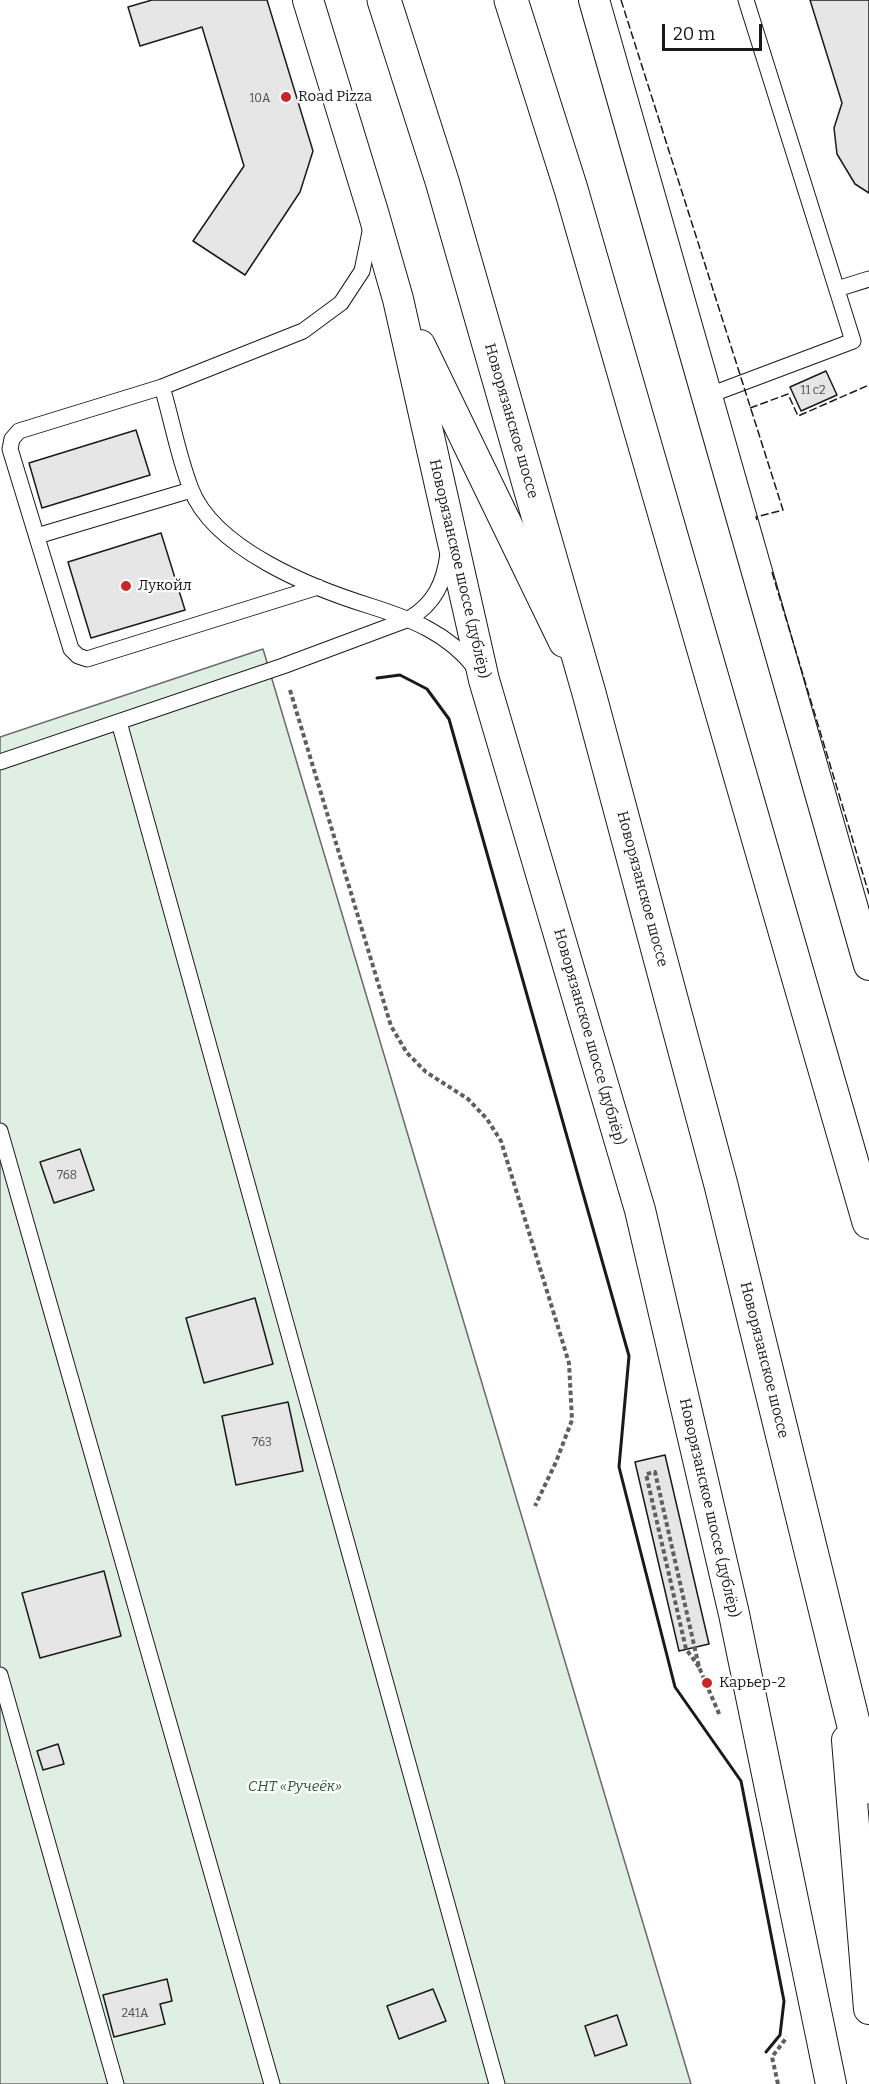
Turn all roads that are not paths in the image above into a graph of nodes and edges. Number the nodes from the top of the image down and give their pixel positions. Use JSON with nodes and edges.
{"nodes":[{"id":1,"x":308,"y":0,"type":"edge"},
{"id":2,"x":384,"y":0,"type":"edge"},
{"id":3,"x":511,"y":0,"type":"edge"},
{"id":4,"x":594,"y":0,"type":"edge"},
{"id":5,"x":746,"y":0,"type":"edge"},
{"id":6,"x":373,"y":212,"type":"junction"},
{"id":7,"x":869,"y":279,"type":"edge"},
{"id":8,"x":837,"y":290,"type":"junction"},
{"id":9,"x":398,"y":299,"type":"junction"},
{"id":10,"x":162,"y":387,"type":"junction"},
{"id":11,"x":707,"y":396,"type":"junction"},
{"id":12,"x":191,"y":490,"type":"junction"},
{"id":13,"x":448,"y":522,"type":"junction"},
{"id":14,"x":37,"y":537,"type":"junction"},
{"id":15,"x":318,"y":587,"type":"junction"},
{"id":16,"x":409,"y":619,"type":"junction"},
{"id":17,"x":484,"y":680,"type":"junction"},
{"id":18,"x":589,"y":693,"type":"junction"},
{"id":19,"x":119,"y":722,"type":"junction"},
{"id":20,"x":0,"y":762,"type":"edge"},
{"id":21,"x":869,"y":965,"type":"edge"},
{"id":22,"x":0,"y":1131,"type":"edge"},
{"id":23,"x":869,"y":1222,"type":"edge"},
{"id":24,"x":842,"y":1671,"type":"junction"},
{"id":25,"x":0,"y":1675,"type":"edge"},
{"id":26,"x":869,"y":1787,"type":"edge"},
{"id":27,"x":869,"y":2009,"type":"edge"},
{"id":28,"x":116,"y":2084,"type":"edge"},
{"id":29,"x":272,"y":2084,"type":"edge"},
{"id":30,"x":497,"y":2084,"type":"edge"},
{"id":31,"x":830,"y":2084,"type":"edge"}],
"edges":[{"from":1,"to":6,"type":"street","name":"Новорязанское шоссе (дублёр)"},
{"from":2,"to":18,"type":"highway","name":"Новорязанское шоссе"},
{"from":3,"to":23,"type":"highway"},
{"from":4,"to":11,"type":"street"},
{"from":5,"to":8,"type":"lane"},
{"from":6,"to":9,"type":"street","name":"Новорязанское шоссе (дублёр)"},
{"from":6,"to":10,"type":"lane"},
{"from":7,"to":8,"type":"lane"},
{"from":8,"to":11,"type":"lane"},
{"from":9,"to":13,"type":"street","name":"Новорязанское шоссе (дублёр)"},
{"from":9,"to":18,"type":"street"},
{"from":10,"to":12,"type":"lane"},
{"from":10,"to":14,"type":"lane"},
{"from":11,"to":21,"type":"street"},
{"from":12,"to":14,"type":"lane"},
{"from":12,"to":15,"type":"lane"},
{"from":13,"to":16,"type":"lane"},
{"from":13,"to":17,"type":"street","name":"Новорязанское шоссе (дублёр)"},
{"from":14,"to":15,"type":"lane"},
{"from":15,"to":16,"type":"lane"},
{"from":16,"to":17,"type":"lane"},
{"from":16,"to":19,"type":"lane"},
{"from":17,"to":31,"type":"street","name":"Новорязанское шоссе (дублёр)"},
{"from":18,"to":24,"type":"highway","name":"Новорязанское шоссе"},
{"from":19,"to":20,"type":"lane"},
{"from":19,"to":30,"type":"lane"},
{"from":22,"to":29,"type":"lane"},
{"from":24,"to":26,"type":"highway","name":"Новорязанское шоссе"},
{"from":24,"to":27,"type":"street"},
{"from":25,"to":28,"type":"lane"}]}
